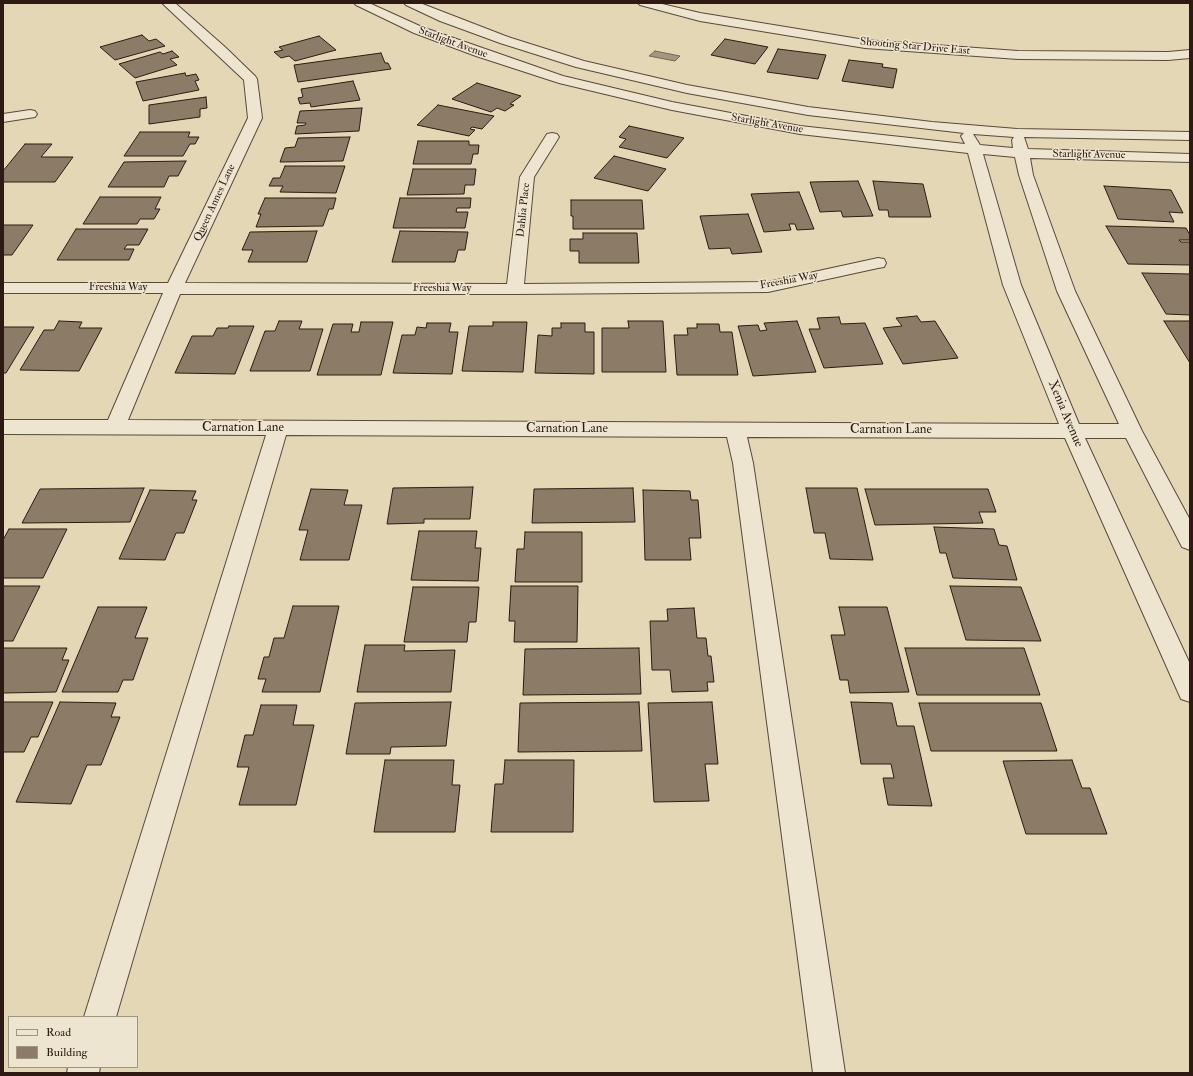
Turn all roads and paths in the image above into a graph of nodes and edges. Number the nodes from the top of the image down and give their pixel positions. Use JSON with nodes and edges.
{"nodes":[{"id":1,"x":168,"y":3,"type":"edge"},
{"id":2,"x":360,"y":3,"type":"edge"},
{"id":3,"x":410,"y":3,"type":"edge"},
{"id":4,"x":644,"y":3,"type":"edge"},
{"id":5,"x":710,"y":8,"type":"dead end"},
{"id":6,"x":700,"y":18,"type":"junction"},
{"id":7,"x":1190,"y":54,"type":"edge"},
{"id":8,"x":30,"y":114,"type":"dead end"},
{"id":9,"x":3,"y":118,"type":"edge"},
{"id":10,"x":964,"y":128,"type":"junction"},
{"id":11,"x":1017,"y":133,"type":"junction"},
{"id":12,"x":1190,"y":136,"type":"edge"},
{"id":13,"x":552,"y":137,"type":"dead end"},
{"id":14,"x":974,"y":149,"type":"junction"},
{"id":15,"x":1022,"y":153,"type":"junction"},
{"id":16,"x":1190,"y":158,"type":"edge"},
{"id":17,"x":878,"y":263,"type":"dead end"},
{"id":18,"x":3,"y":288,"type":"edge"},
{"id":19,"x":174,"y":288,"type":"junction"},
{"id":20,"x":515,"y":289,"type":"junction"},
{"id":21,"x":3,"y":427,"type":"edge"},
{"id":22,"x":115,"y":427,"type":"junction"},
{"id":23,"x":278,"y":428,"type":"junction"},
{"id":24,"x":735,"y":429,"type":"junction"},
{"id":25,"x":1072,"y":431,"type":"junction"},
{"id":26,"x":1132,"y":431,"type":"junction"},
{"id":27,"x":1190,"y":541,"type":"edge"},
{"id":28,"x":1190,"y":691,"type":"edge"},
{"id":29,"x":100,"y":1016,"type":"edge"},
{"id":30,"x":829,"y":1073,"type":"edge"}],
"edges":[{"from":1,"to":19,"type":"street","name":"Queen Annes Lane"},
{"from":2,"to":14,"type":"street","name":"Starlight Avenue"},
{"from":3,"to":10,"type":"street","name":"Starlight Avenue"},
{"from":4,"to":6,"type":"street","name":"Shooting Star Drive East"},
{"from":5,"to":6,"type":"street"},
{"from":6,"to":7,"type":"street","name":"Shooting Star Drive East"},
{"from":8,"to":9,"type":"street"},
{"from":10,"to":11,"type":"street","name":"Starlight Avenue"},
{"from":10,"to":14,"type":"street","name":"Xenia Avenue"},
{"from":11,"to":12,"type":"street","name":"Starlight Avenue"},
{"from":11,"to":15,"type":"street"},
{"from":13,"to":20,"type":"street","name":"Dahlia Place"},
{"from":14,"to":15,"type":"street","name":"Starlight Avenue"},
{"from":14,"to":25,"type":"street","name":"Xenia Avenue"},
{"from":15,"to":16,"type":"street","name":"Starlight Avenue"},
{"from":15,"to":26,"type":"street"},
{"from":17,"to":20,"type":"street","name":"Freeshia Way"},
{"from":18,"to":19,"type":"street","name":"Freeshia Way"},
{"from":19,"to":20,"type":"street","name":"Freeshia Way"},
{"from":19,"to":22,"type":"street","name":"Queen Annes Lane"},
{"from":21,"to":22,"type":"street","name":"Carnation Lane"},
{"from":22,"to":23,"type":"street","name":"Carnation Lane"},
{"from":23,"to":24,"type":"street","name":"Carnation Lane"},
{"from":23,"to":29,"type":"street"},
{"from":24,"to":25,"type":"street","name":"Carnation Lane"},
{"from":24,"to":30,"type":"street"},
{"from":25,"to":26,"type":"street","name":"Carnation Lane"},
{"from":25,"to":28,"type":"street","name":"Xenia Avenue"},
{"from":26,"to":27,"type":"street"}]}
